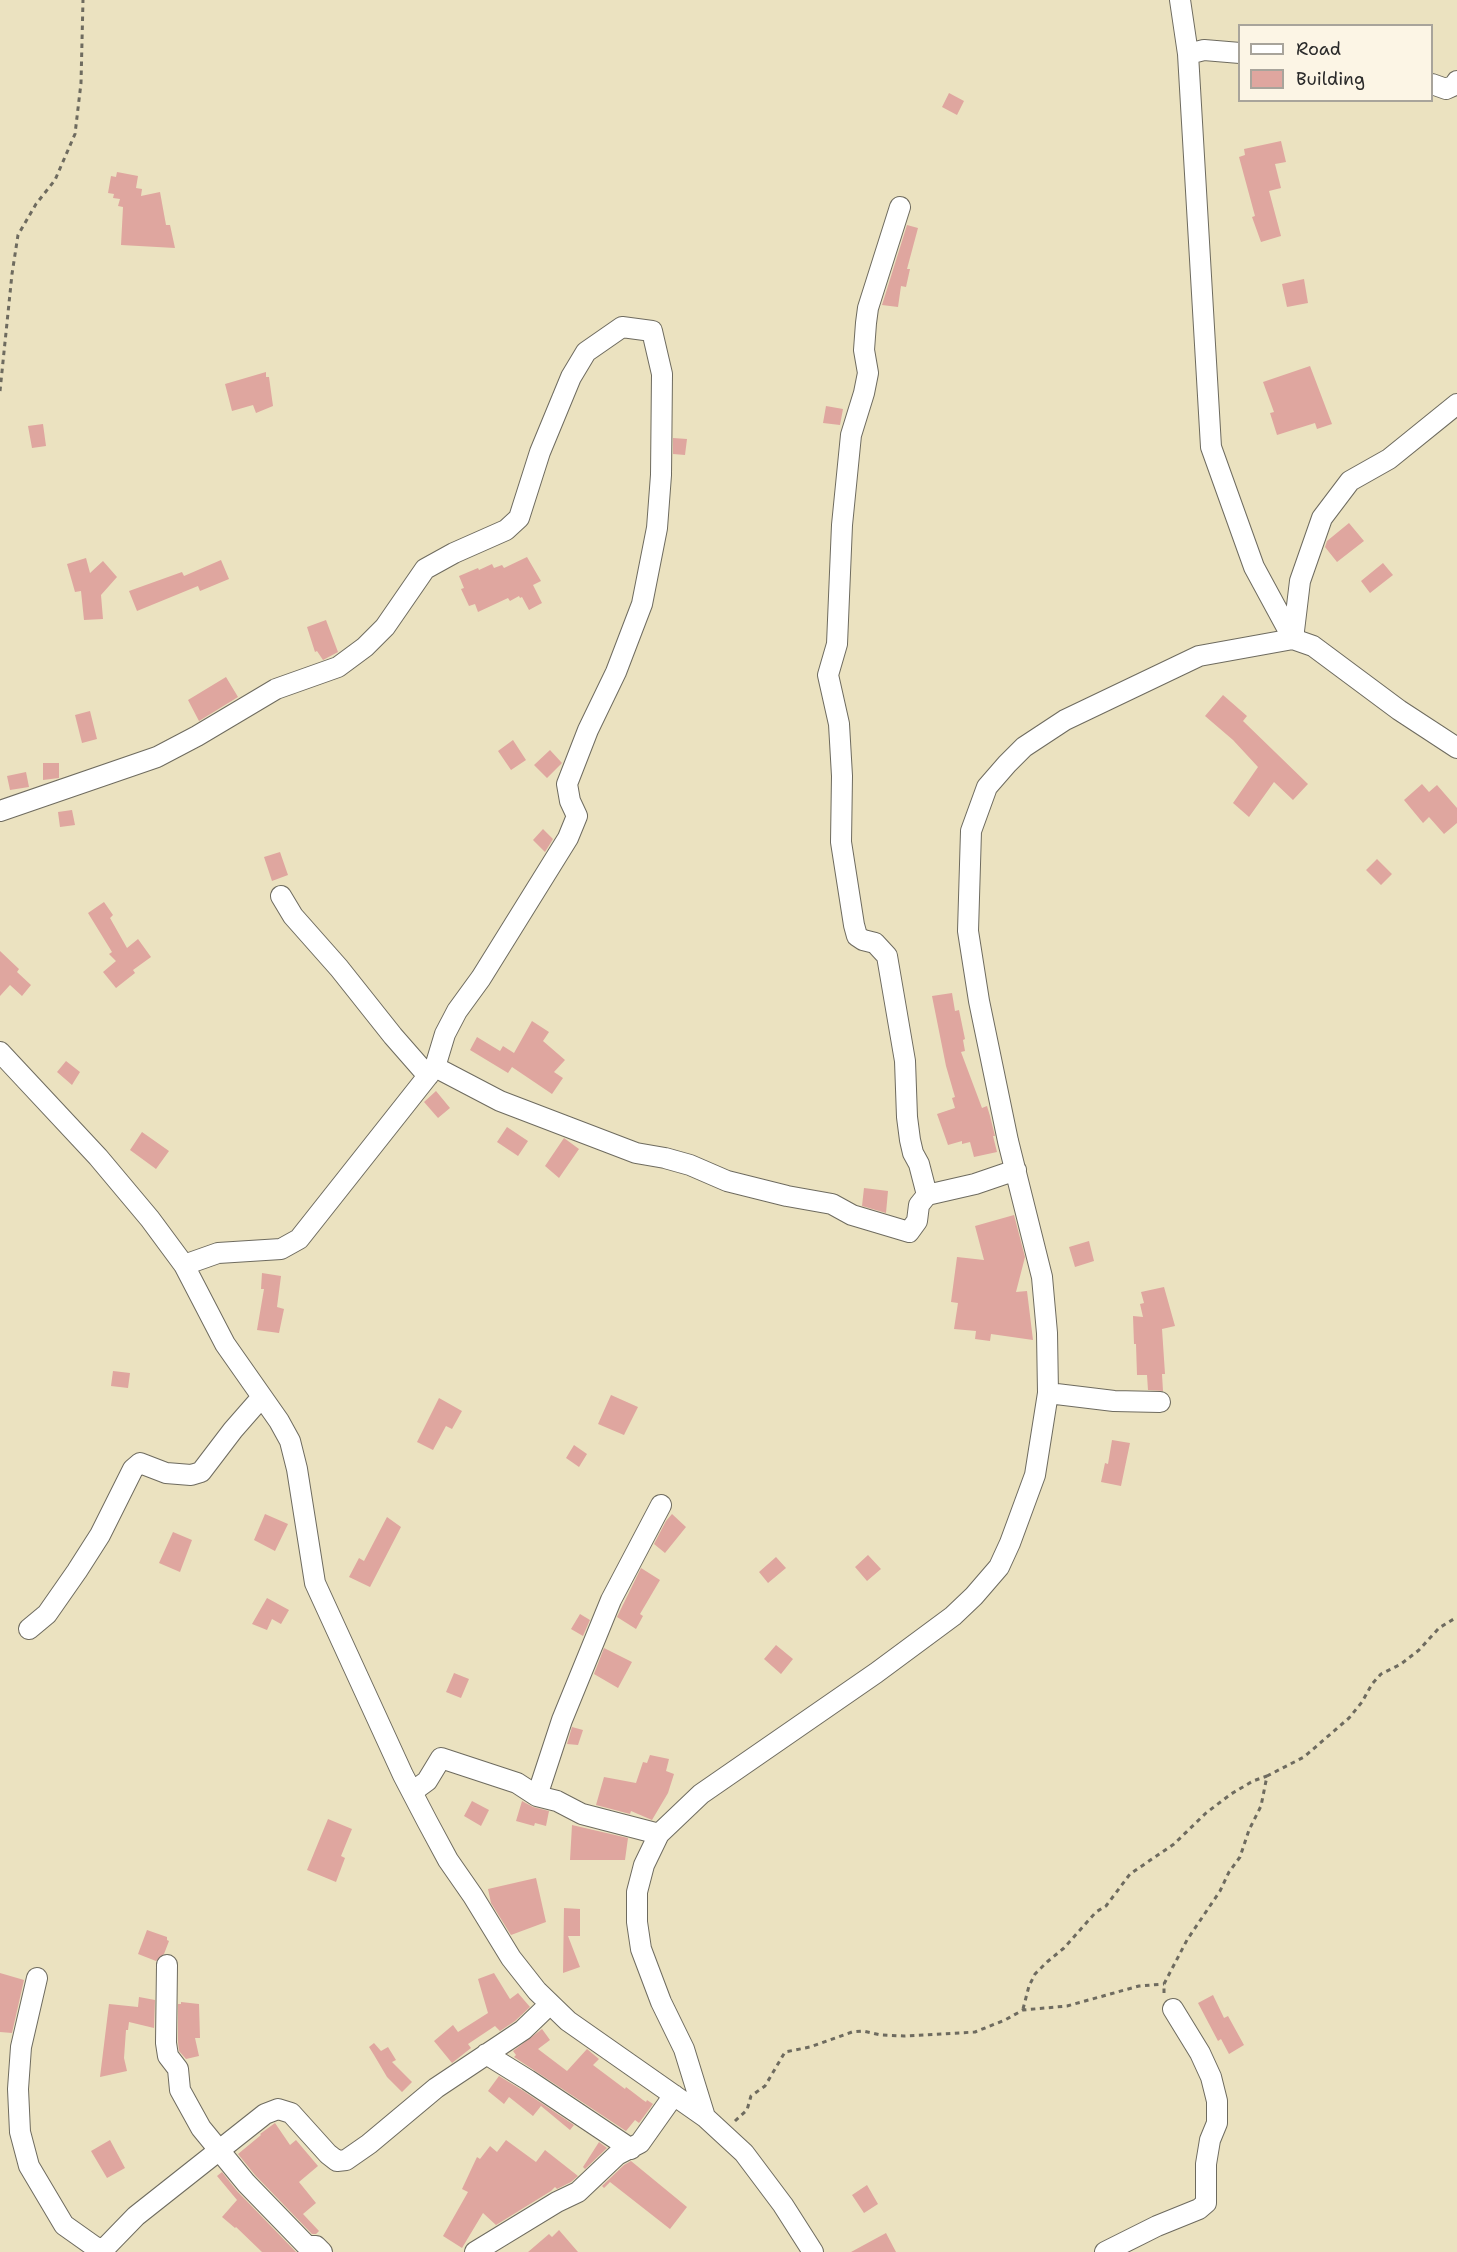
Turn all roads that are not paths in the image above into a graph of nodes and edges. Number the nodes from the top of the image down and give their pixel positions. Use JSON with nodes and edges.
{"nodes":[{"id":1,"x":1180,"y":0,"type":"edge"},
{"id":2,"x":1238,"y":53,"type":"edge"},
{"id":3,"x":1188,"y":54,"type":"junction"},
{"id":4,"x":1457,"y":81,"type":"edge"},
{"id":5,"x":1433,"y":85,"type":"edge"},
{"id":6,"x":900,"y":207,"type":"dead end"},
{"id":7,"x":1457,"y":404,"type":"edge"},
{"id":8,"x":1293,"y":639,"type":"junction"},
{"id":9,"x":1457,"y":748,"type":"edge"},
{"id":10,"x":0,"y":811,"type":"edge"},
{"id":11,"x":281,"y":896,"type":"dead end"},
{"id":12,"x":0,"y":1052,"type":"edge"},
{"id":13,"x":432,"y":1071,"type":"junction"},
{"id":14,"x":1016,"y":1170,"type":"junction"},
{"id":15,"x":927,"y":1195,"type":"junction"},
{"id":16,"x":184,"y":1265,"type":"junction"},
{"id":17,"x":1048,"y":1393,"type":"junction"},
{"id":18,"x":261,"y":1398,"type":"junction"},
{"id":19,"x":1160,"y":1402,"type":"dead end"},
{"id":20,"x":661,"y":1505,"type":"dead end"},
{"id":21,"x":29,"y":1629,"type":"dead end"},
{"id":22,"x":412,"y":1792,"type":"junction"},
{"id":23,"x":537,"y":1796,"type":"junction"},
{"id":24,"x":659,"y":1834,"type":"junction"},
{"id":25,"x":167,"y":1965,"type":"dead end"},
{"id":26,"x":38,"y":1978,"type":"dead end"},
{"id":27,"x":550,"y":2004,"type":"junction"},
{"id":28,"x":1173,"y":2009,"type":"road end"},
{"id":29,"x":486,"y":2054,"type":"junction"},
{"id":30,"x":674,"y":2095,"type":"junction"},
{"id":31,"x":705,"y":2117,"type":"junction"},
{"id":32,"x":631,"y":2149,"type":"junction"},
{"id":33,"x":219,"y":2150,"type":"junction"},
{"id":34,"x":322,"y":2252,"type":"edge"},
{"id":35,"x":475,"y":2252,"type":"edge"},
{"id":36,"x":813,"y":2252,"type":"edge"},
{"id":37,"x":1106,"y":2252,"type":"edge"}],
"edges":[{"from":1,"to":3,"type":"street"},
{"from":2,"to":3,"type":"street"},
{"from":3,"to":8,"type":"street"},
{"from":4,"to":5,"type":"street"},
{"from":6,"to":15,"type":"street"},
{"from":7,"to":8,"type":"street"},
{"from":8,"to":9,"type":"street"},
{"from":8,"to":14,"type":"street"},
{"from":10,"to":13,"type":"street"},
{"from":11,"to":13,"type":"street"},
{"from":12,"to":16,"type":"street"},
{"from":13,"to":15,"type":"street"},
{"from":13,"to":16,"type":"street"},
{"from":14,"to":15,"type":"street"},
{"from":14,"to":17,"type":"street"},
{"from":16,"to":18,"type":"street"},
{"from":17,"to":19,"type":"street"},
{"from":17,"to":24,"type":"street"},
{"from":18,"to":21,"type":"street"},
{"from":18,"to":22,"type":"street"},
{"from":20,"to":23,"type":"street"},
{"from":22,"to":23,"type":"street"},
{"from":22,"to":27,"type":"street"},
{"from":23,"to":24,"type":"street"},
{"from":24,"to":31,"type":"street"},
{"from":25,"to":33,"type":"street"},
{"from":26,"to":33,"type":"street"},
{"from":27,"to":29,"type":"street"},
{"from":27,"to":30,"type":"street"},
{"from":28,"to":37,"type":"street"},
{"from":29,"to":32,"type":"street"},
{"from":29,"to":33,"type":"street"},
{"from":30,"to":31,"type":"street"},
{"from":30,"to":32,"type":"street"},
{"from":31,"to":36,"type":"street"},
{"from":32,"to":35,"type":"street"},
{"from":33,"to":34,"type":"street"}]}
